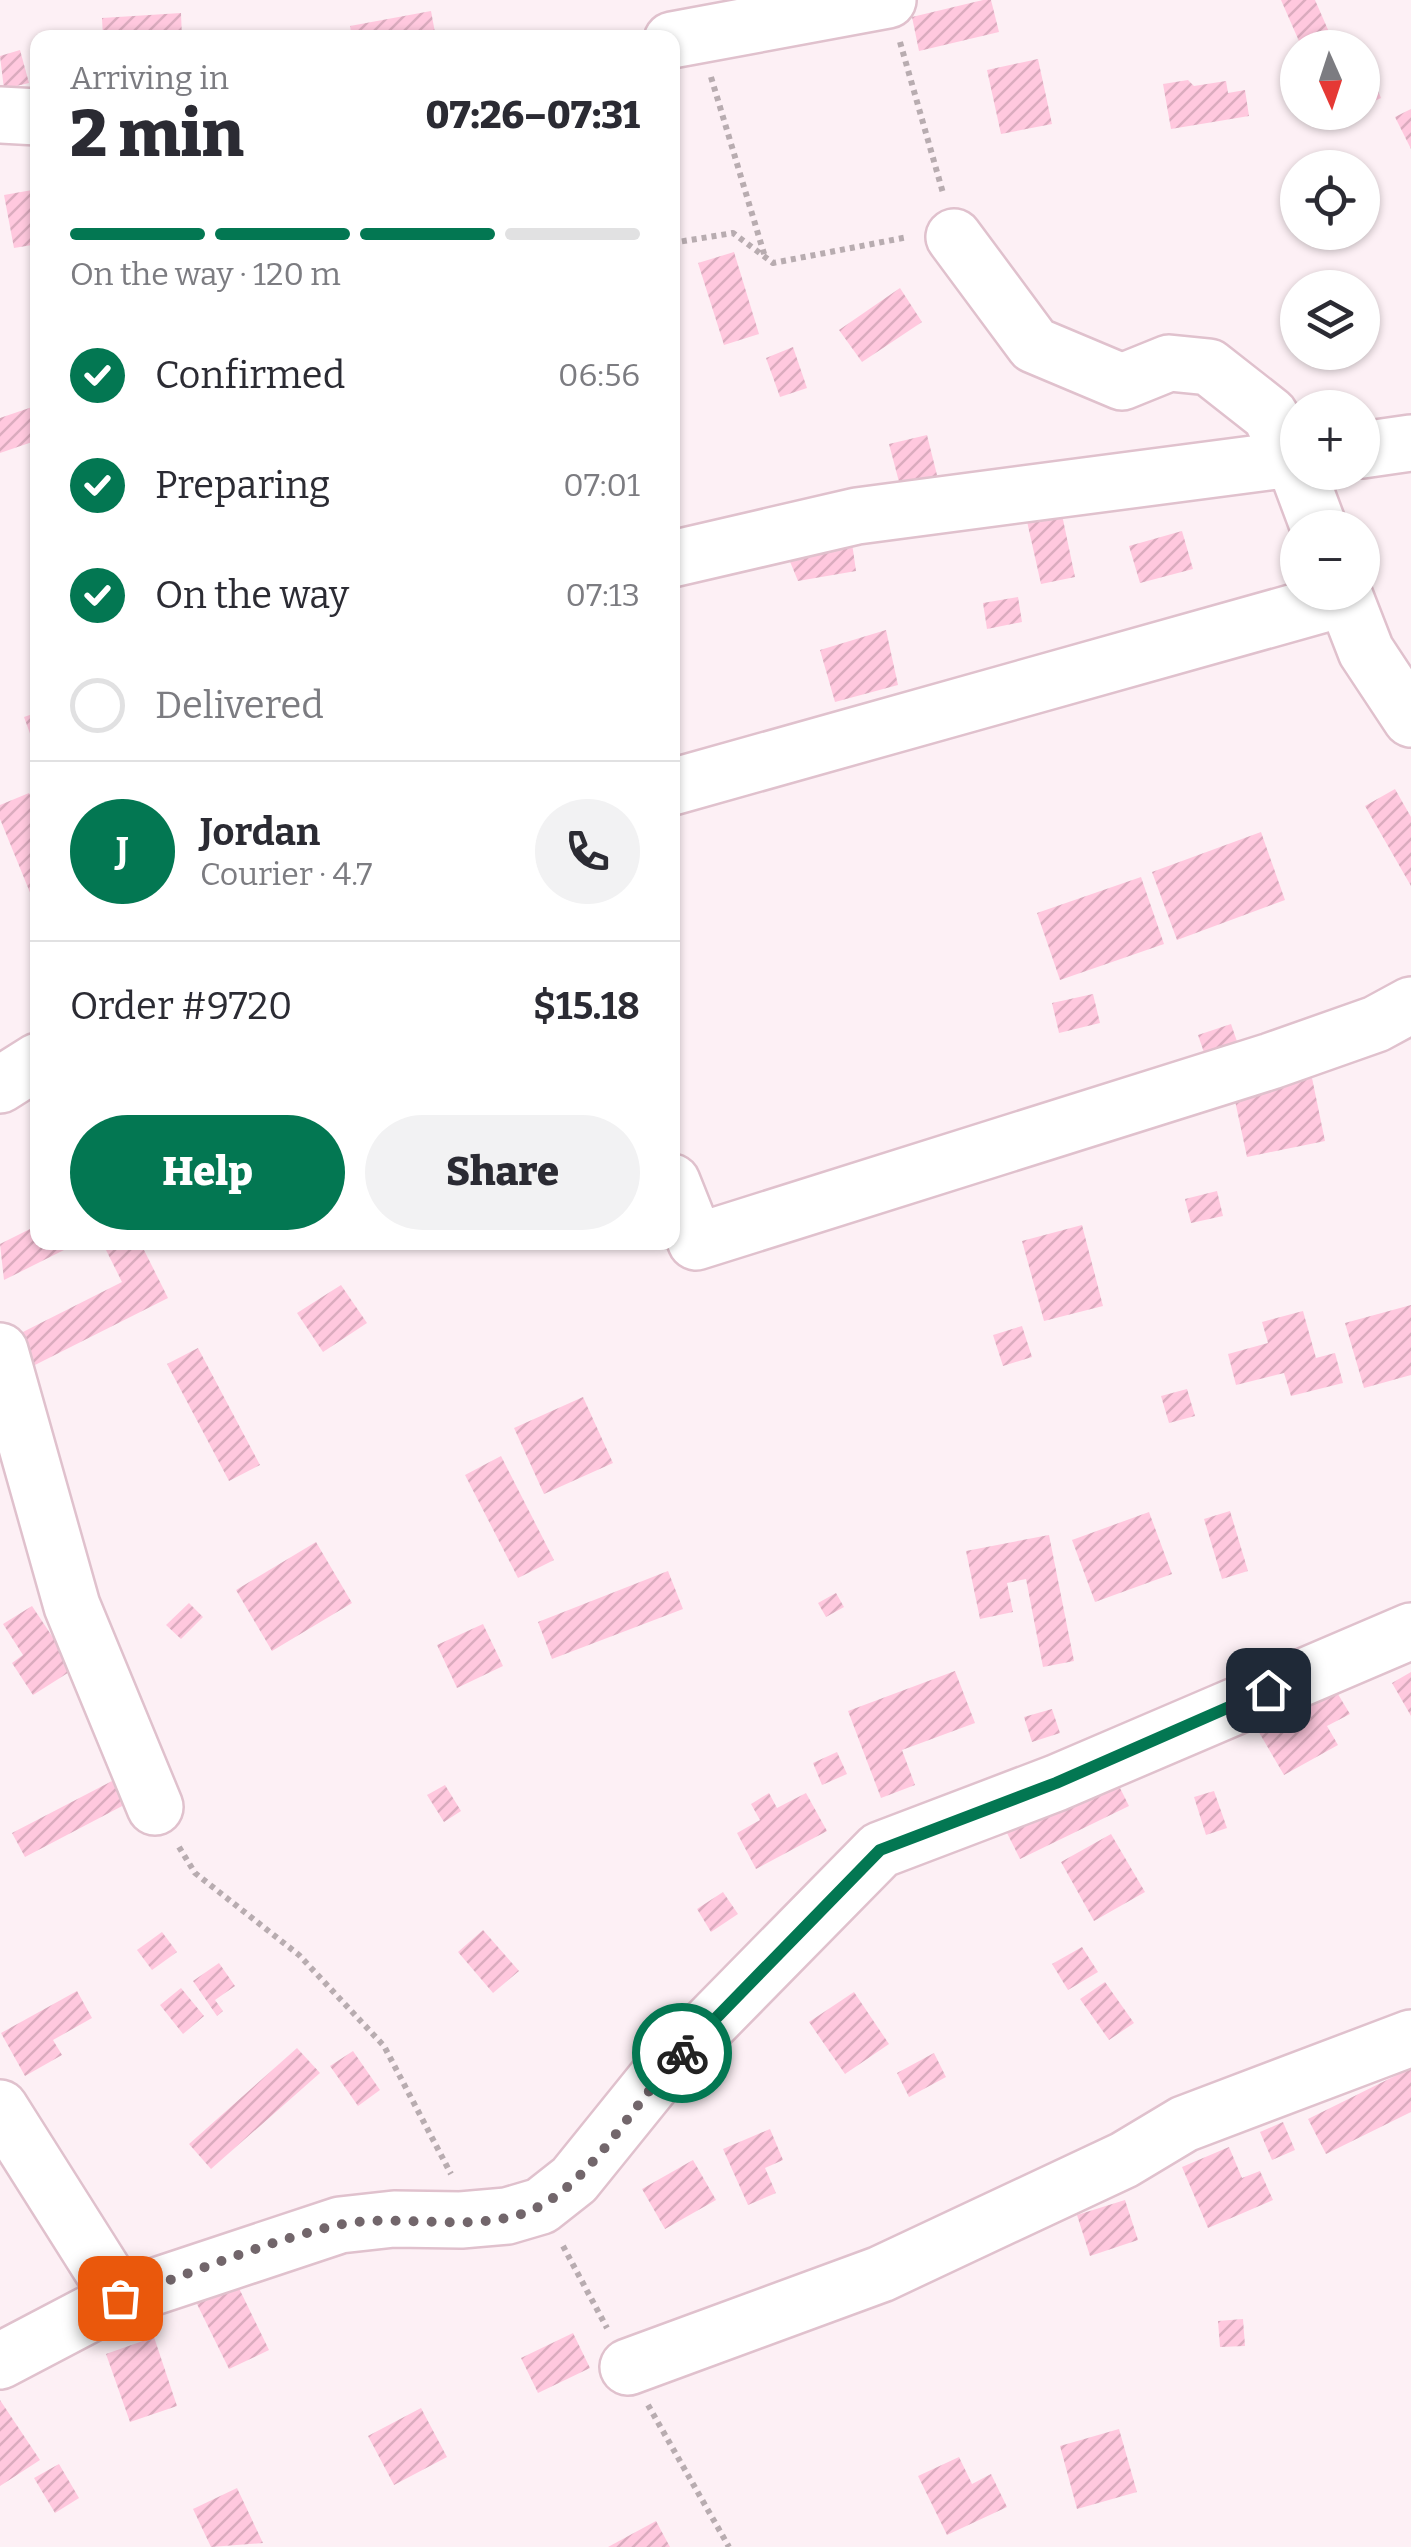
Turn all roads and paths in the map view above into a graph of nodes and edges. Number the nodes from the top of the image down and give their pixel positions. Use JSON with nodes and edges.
{"nodes":[{"id":1,"x":888,"y":0,"type":"edge"},
{"id":2,"x":686,"y":37,"type":"edge"},
{"id":3,"x":0,"y":115,"type":"edge"},
{"id":4,"x":30,"y":117,"type":"edge"},
{"id":5,"x":954,"y":238,"type":"junction"},
{"id":6,"x":680,"y":242,"type":"edge"},
{"id":7,"x":766,"y":258,"type":"junction"},
{"id":8,"x":1280,"y":434,"type":"edge"},
{"id":9,"x":1411,"y":443,"type":"edge"},
{"id":10,"x":1380,"y":447,"type":"edge"},
{"id":11,"x":1280,"y":467,"type":"edge"},
{"id":12,"x":680,"y":556,"type":"edge"},
{"id":13,"x":1292,"y":610,"type":"edge"},
{"id":14,"x":1350,"y":610,"type":"edge"},
{"id":15,"x":1411,"y":719,"type":"edge"},
{"id":16,"x":680,"y":785,"type":"edge"},
{"id":17,"x":1411,"y":1006,"type":"edge"},
{"id":18,"x":30,"y":1066,"type":"edge"},
{"id":19,"x":0,"y":1085,"type":"edge"},
{"id":20,"x":680,"y":1202,"type":"edge"},
{"id":21,"x":0,"y":1351,"type":"edge"},
{"id":22,"x":1411,"y":1631,"type":"edge"},
{"id":23,"x":155,"y":1807,"type":"joint"},
{"id":24,"x":1411,"y":2038,"type":"edge"},
{"id":25,"x":0,"y":2108,"type":"edge"},
{"id":26,"x":461,"y":2220,"type":"junction"},
{"id":27,"x":120,"y":2298,"type":"junction"},
{"id":28,"x":0,"y":2360,"type":"edge"},
{"id":29,"x":628,"y":2367,"type":"dead end"}],
"edges":[{"from":1,"to":2,"type":"street"},
{"from":1,"to":5,"type":"path"},
{"from":2,"to":7,"type":"path"},
{"from":3,"to":4,"type":"street"},
{"from":5,"to":7,"type":"path"},
{"from":5,"to":8,"type":"street"},
{"from":6,"to":7,"type":"path"},
{"from":9,"to":10,"type":"street"},
{"from":11,"to":12,"type":"street"},
{"from":13,"to":16,"type":"street"},
{"from":14,"to":15,"type":"street"},
{"from":17,"to":20,"type":"street"},
{"from":18,"to":19,"type":"street"},
{"from":21,"to":23,"type":"street"},
{"from":22,"to":26,"type":"street"},
{"from":23,"to":26,"type":"path"},
{"from":24,"to":29,"type":"street"},
{"from":25,"to":27,"type":"street"},
{"from":26,"to":27,"type":"street"},
{"from":27,"to":28,"type":"street"}]}
